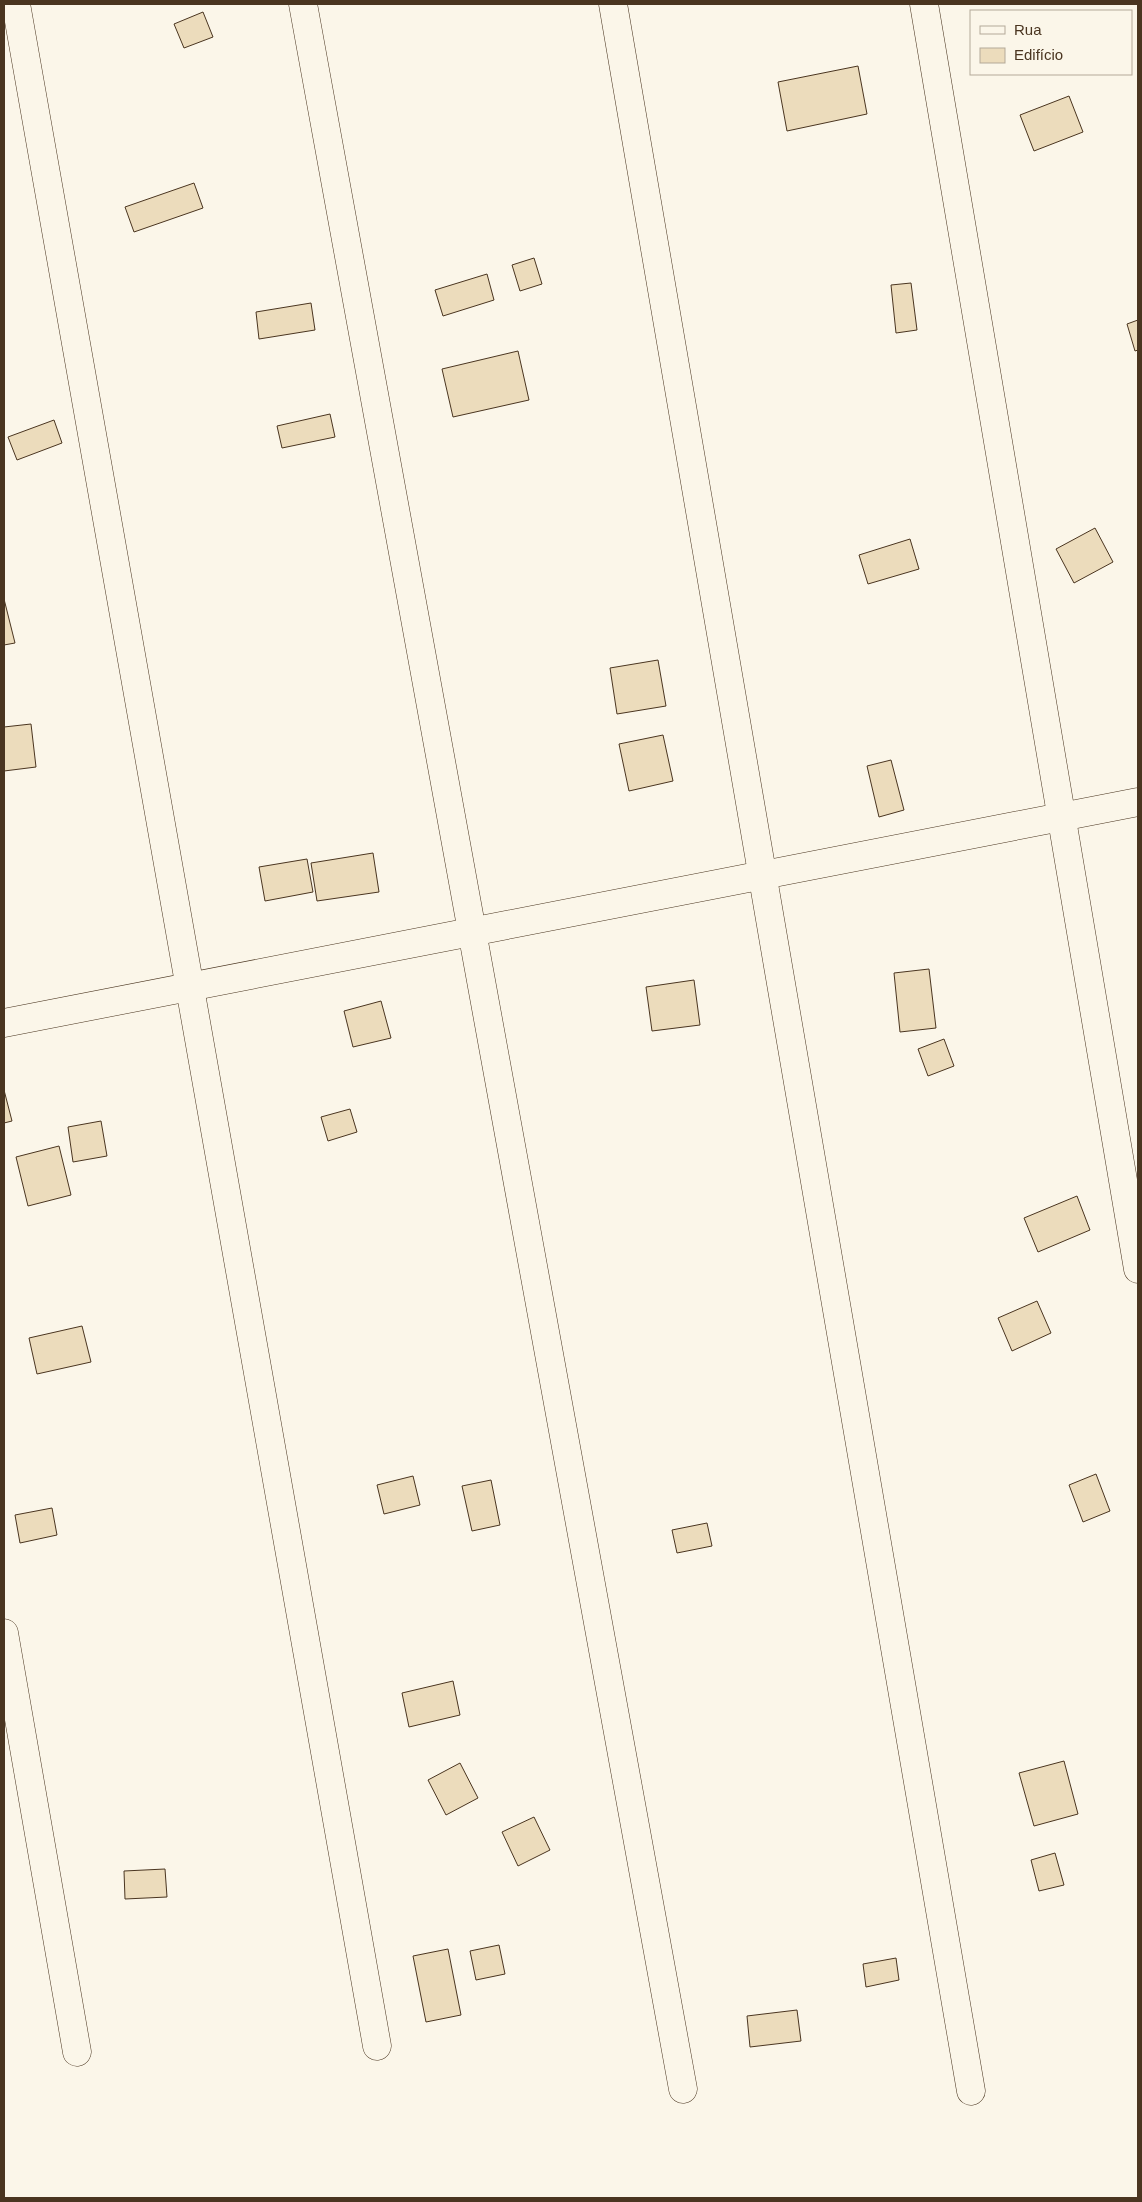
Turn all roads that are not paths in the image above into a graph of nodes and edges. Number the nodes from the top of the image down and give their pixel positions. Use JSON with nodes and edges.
{"nodes":[{"id":1,"x":16,"y":4,"type":"edge"},
{"id":2,"x":303,"y":4,"type":"edge"},
{"id":3,"x":613,"y":4,"type":"edge"},
{"id":4,"x":924,"y":4,"type":"edge"},
{"id":5,"x":1138,"y":802,"type":"edge"},
{"id":6,"x":1062,"y":816,"type":"junction"},
{"id":7,"x":762,"y":875,"type":"junction"},
{"id":8,"x":473,"y":932,"type":"junction"},
{"id":9,"x":190,"y":987,"type":"junction"},
{"id":10,"x":4,"y":1023,"type":"edge"},
{"id":11,"x":1138,"y":1269,"type":"edge"},
{"id":12,"x":4,"y":1634,"type":"edge"},
{"id":13,"x":377,"y":2046,"type":"dead end"},
{"id":14,"x":77,"y":2052,"type":"dead end"},
{"id":15,"x":683,"y":2089,"type":"dead end"},
{"id":16,"x":971,"y":2091,"type":"dead end"}],
"edges":[{"from":1,"to":9,"type":"street"},
{"from":2,"to":8,"type":"street"},
{"from":3,"to":7,"type":"street"},
{"from":4,"to":6,"type":"street"},
{"from":5,"to":6,"type":"street"},
{"from":6,"to":7,"type":"street"},
{"from":6,"to":11,"type":"street"},
{"from":7,"to":8,"type":"street"},
{"from":7,"to":16,"type":"street"},
{"from":8,"to":9,"type":"street"},
{"from":8,"to":15,"type":"street"},
{"from":9,"to":10,"type":"street"},
{"from":9,"to":13,"type":"street"},
{"from":12,"to":14,"type":"street"}]}
